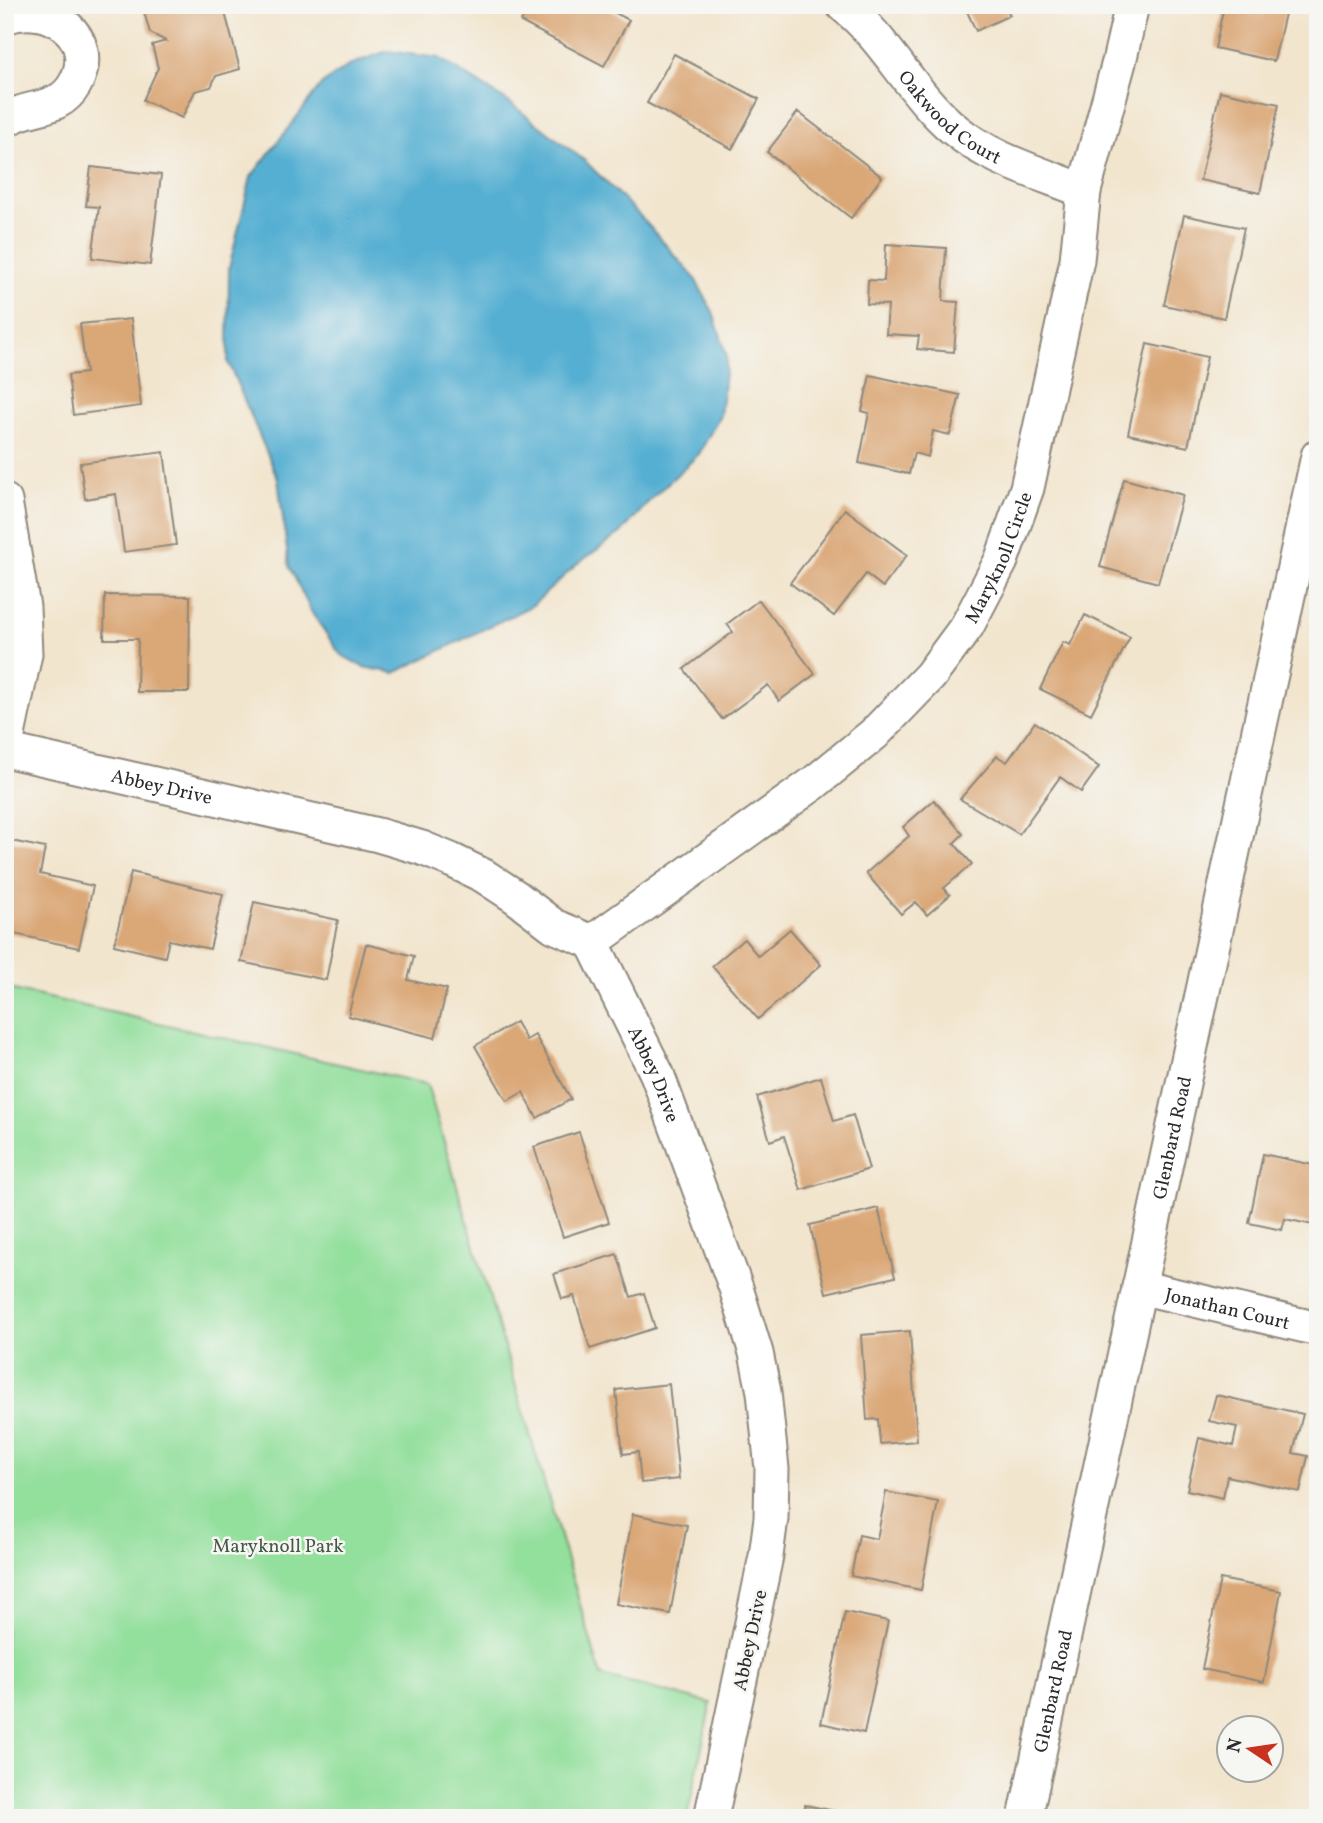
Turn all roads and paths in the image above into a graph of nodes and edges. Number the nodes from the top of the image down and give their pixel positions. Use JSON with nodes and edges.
{"nodes":[{"id":1,"x":843,"y":5,"type":"edge"},
{"id":2,"x":1132,"y":5,"type":"edge"},
{"id":3,"x":5,"y":17,"type":"edge"},
{"id":4,"x":5,"y":121,"type":"edge"},
{"id":5,"x":1084,"y":191,"type":"junction"},
{"id":6,"x":1318,"y":456,"type":"edge"},
{"id":7,"x":5,"y":501,"type":"edge"},
{"id":8,"x":5,"y":749,"type":"edge"},
{"id":9,"x":592,"y":942,"type":"junction"},
{"id":10,"x":1139,"y":1287,"type":"junction"},
{"id":11,"x":1318,"y":1329,"type":"edge"},
{"id":12,"x":711,"y":1818,"type":"edge"},
{"id":13,"x":1025,"y":1818,"type":"edge"}],
"edges":[{"from":1,"to":5,"type":"street","name":"Oakwood Court"},
{"from":2,"to":5,"type":"street","name":"Maryknoll Circle"},
{"from":3,"to":4,"type":"street"},
{"from":5,"to":9,"type":"street","name":"Maryknoll Circle"},
{"from":6,"to":10,"type":"street","name":"Glenbard Road"},
{"from":7,"to":8,"type":"street"},
{"from":8,"to":9,"type":"street","name":"Abbey Drive"},
{"from":9,"to":12,"type":"street","name":"Abbey Drive"},
{"from":10,"to":11,"type":"street","name":"Jonathan Court"},
{"from":10,"to":13,"type":"street","name":"Glenbard Road"}]}
